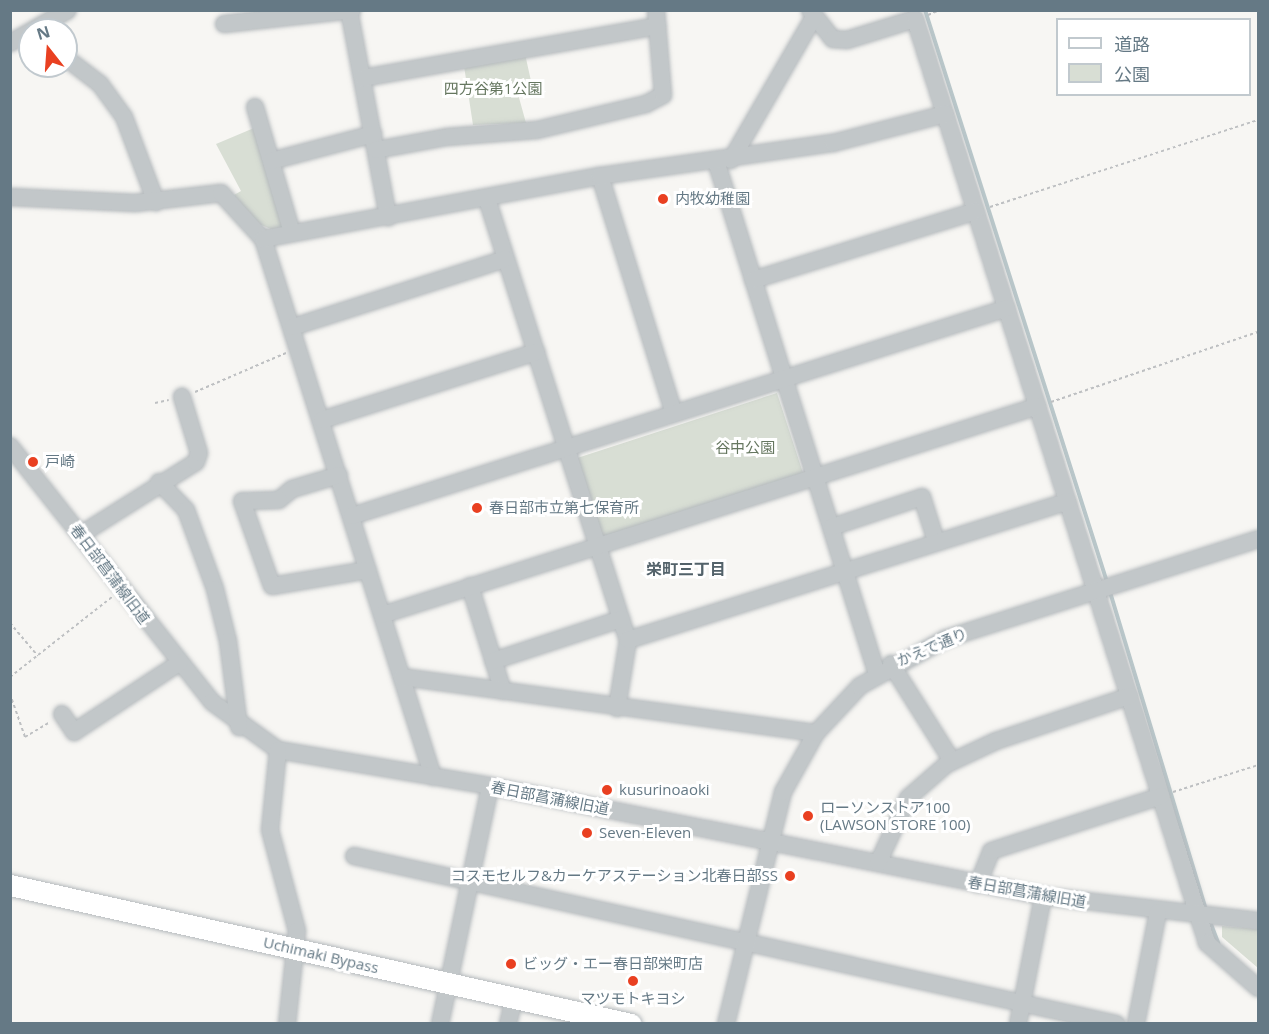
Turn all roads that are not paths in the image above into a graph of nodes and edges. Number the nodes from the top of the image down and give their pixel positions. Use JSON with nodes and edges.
{"nodes":[{"id":1,"x":350,"y":11,"type":"edge"},
{"id":2,"x":812,"y":14,"type":"edge"},
{"id":3,"x":656,"y":18,"type":"edge"},
{"id":4,"x":224,"y":24,"type":"dead end"},
{"id":5,"x":78,"y":67,"type":"edge"},
{"id":6,"x":363,"y":78,"type":"junction"},
{"id":7,"x":255,"y":106,"type":"dead end"},
{"id":8,"x":945,"y":114,"type":"junction"},
{"id":9,"x":374,"y":142,"type":"junction"},
{"id":10,"x":271,"y":160,"type":"junction"},
{"id":11,"x":723,"y":160,"type":"junction"},
{"id":12,"x":600,"y":176,"type":"junction"},
{"id":13,"x":10,"y":197,"type":"edge"},
{"id":14,"x":487,"y":199,"type":"junction"},
{"id":15,"x":156,"y":202,"type":"junction"},
{"id":16,"x":976,"y":211,"type":"junction"},
{"id":17,"x":388,"y":217,"type":"junction"},
{"id":18,"x":292,"y":233,"type":"junction"},
{"id":19,"x":263,"y":239,"type":"junction"},
{"id":20,"x":506,"y":259,"type":"junction"},
{"id":21,"x":753,"y":280,"type":"junction"},
{"id":22,"x":1007,"y":308,"type":"junction"},
{"id":23,"x":293,"y":327,"type":"junction"},
{"id":24,"x":536,"y":352,"type":"junction"},
{"id":25,"x":784,"y":378,"type":"junction"},
{"id":26,"x":182,"y":397,"type":"road end"},
{"id":27,"x":1038,"y":406,"type":"junction"},
{"id":28,"x":674,"y":414,"type":"junction"},
{"id":29,"x":322,"y":420,"type":"junction"},
{"id":30,"x":10,"y":446,"type":"edge"},
{"id":31,"x":567,"y":448,"type":"junction"},
{"id":32,"x":339,"y":476,"type":"junction"},
{"id":33,"x":816,"y":478,"type":"junction"},
{"id":34,"x":159,"y":482,"type":"junction"},
{"id":35,"x":1068,"y":501,"type":"junction"},
{"id":36,"x":352,"y":516,"type":"junction"},
{"id":37,"x":832,"y":527,"type":"junction"},
{"id":38,"x":80,"y":535,"type":"junction"},
{"id":39,"x":1258,"y":539,"type":"edge"},
{"id":40,"x":936,"y":542,"type":"junction"},
{"id":41,"x":598,"y":545,"type":"junction"},
{"id":42,"x":845,"y":569,"type":"junction"},
{"id":43,"x":368,"y":570,"type":"junction"},
{"id":44,"x":470,"y":586,"type":"junction"},
{"id":45,"x":1097,"y":591,"type":"junction"},
{"id":46,"x":382,"y":615,"type":"junction"},
{"id":47,"x":621,"y":619,"type":"junction"},
{"id":48,"x":628,"y":640,"type":"junction"},
{"id":49,"x":493,"y":661,"type":"junction"},
{"id":50,"x":179,"y":663,"type":"junction"},
{"id":51,"x":884,"y":669,"type":"junction"},
{"id":52,"x":402,"y":677,"type":"junction"},
{"id":53,"x":503,"y":691,"type":"junction"},
{"id":54,"x":1130,"y":696,"type":"junction"},
{"id":55,"x":617,"y":708,"type":"junction"},
{"id":56,"x":62,"y":714,"type":"road end"},
{"id":57,"x":240,"y":727,"type":"junction"},
{"id":58,"x":816,"y":734,"type":"junction"},
{"id":59,"x":278,"y":750,"type":"junction"},
{"id":60,"x":951,"y":761,"type":"junction"},
{"id":61,"x":434,"y":777,"type":"junction"},
{"id":62,"x":490,"y":786,"type":"junction"},
{"id":63,"x":1161,"y":796,"type":"junction"},
{"id":64,"x":768,"y":842,"type":"junction"},
{"id":65,"x":354,"y":856,"type":"dead end"},
{"id":66,"x":878,"y":863,"type":"junction"},
{"id":67,"x":470,"y":881,"type":"junction"},
{"id":68,"x":978,"y":884,"type":"junction"},
{"id":69,"x":10,"y":885,"type":"edge"},
{"id":70,"x":1043,"y":896,"type":"junction"},
{"id":71,"x":1158,"y":912,"type":"junction"},
{"id":72,"x":1199,"y":918,"type":"junction"},
{"id":73,"x":1258,"y":921,"type":"edge"},
{"id":74,"x":745,"y":941,"type":"junction"},
{"id":75,"x":297,"y":950,"type":"junction"},
{"id":76,"x":448,"y":983,"type":"junction"},
{"id":77,"x":1258,"y":988,"type":"edge"},
{"id":78,"x":514,"y":998,"type":"junction"},
{"id":79,"x":1023,"y":1002,"type":"junction"},
{"id":80,"x":287,"y":1023,"type":"edge"},
{"id":81,"x":440,"y":1023,"type":"edge"},
{"id":82,"x":508,"y":1023,"type":"edge"},
{"id":83,"x":631,"y":1023,"type":"edge"},
{"id":84,"x":726,"y":1023,"type":"edge"},
{"id":85,"x":1018,"y":1023,"type":"edge"},
{"id":86,"x":1117,"y":1023,"type":"edge"},
{"id":87,"x":1137,"y":1023,"type":"edge"}],
"edges":[{"from":1,"to":4,"type":"street"},
{"from":1,"to":6,"type":"street"},
{"from":2,"to":8,"type":"street"},
{"from":2,"to":11,"type":"street"},
{"from":3,"to":6,"type":"street"},
{"from":3,"to":9,"type":"street"},
{"from":5,"to":15,"type":"street"},
{"from":6,"to":9,"type":"street"},
{"from":7,"to":10,"type":"street"},
{"from":8,"to":11,"type":"street"},
{"from":8,"to":16,"type":"street"},
{"from":9,"to":10,"type":"street"},
{"from":9,"to":17,"type":"street"},
{"from":10,"to":18,"type":"street"},
{"from":11,"to":12,"type":"street"},
{"from":11,"to":21,"type":"street"},
{"from":12,"to":14,"type":"street"},
{"from":12,"to":28,"type":"street"},
{"from":13,"to":15,"type":"street"},
{"from":14,"to":17,"type":"street"},
{"from":14,"to":20,"type":"street"},
{"from":15,"to":19,"type":"street"},
{"from":16,"to":21,"type":"street"},
{"from":16,"to":22,"type":"street"},
{"from":17,"to":18,"type":"street"},
{"from":18,"to":19,"type":"street"},
{"from":19,"to":23,"type":"street"},
{"from":20,"to":23,"type":"street"},
{"from":20,"to":24,"type":"street"},
{"from":21,"to":25,"type":"street"},
{"from":22,"to":25,"type":"street"},
{"from":22,"to":27,"type":"street"},
{"from":23,"to":29,"type":"street"},
{"from":24,"to":29,"type":"street"},
{"from":24,"to":31,"type":"street"},
{"from":25,"to":28,"type":"street"},
{"from":25,"to":33,"type":"street"},
{"from":26,"to":34,"type":"street"},
{"from":27,"to":33,"type":"street"},
{"from":27,"to":35,"type":"street"},
{"from":28,"to":31,"type":"street"},
{"from":29,"to":32,"type":"street"},
{"from":30,"to":38,"type":"street","name":"春日部菖蒲線旧道"},
{"from":31,"to":36,"type":"street"},
{"from":31,"to":41,"type":"street"},
{"from":32,"to":36,"type":"street"},
{"from":32,"to":43,"type":"street"},
{"from":33,"to":37,"type":"street"},
{"from":33,"to":41,"type":"street"},
{"from":34,"to":38,"type":"street"},
{"from":34,"to":57,"type":"street"},
{"from":35,"to":40,"type":"street"},
{"from":35,"to":45,"type":"street"},
{"from":36,"to":43,"type":"street"},
{"from":37,"to":40,"type":"street"},
{"from":37,"to":42,"type":"street"},
{"from":38,"to":50,"type":"street","name":"春日部菖蒲線旧道"},
{"from":39,"to":45,"type":"street","name":"かえで通り"},
{"from":40,"to":42,"type":"street"},
{"from":41,"to":44,"type":"street"},
{"from":41,"to":47,"type":"street"},
{"from":42,"to":48,"type":"street"},
{"from":42,"to":51,"type":"street"},
{"from":43,"to":46,"type":"street"},
{"from":44,"to":46,"type":"street"},
{"from":44,"to":49,"type":"street"},
{"from":45,"to":51,"type":"street","name":"かえで通り"},
{"from":45,"to":54,"type":"street"},
{"from":46,"to":52,"type":"street"},
{"from":47,"to":48,"type":"street"},
{"from":47,"to":49,"type":"street"},
{"from":48,"to":55,"type":"street"},
{"from":49,"to":53,"type":"street"},
{"from":50,"to":56,"type":"street"},
{"from":50,"to":57,"type":"street","name":"春日部菖蒲線旧道"},
{"from":51,"to":58,"type":"street","name":"かえで通り"},
{"from":51,"to":60,"type":"street"},
{"from":52,"to":53,"type":"street"},
{"from":52,"to":61,"type":"street"},
{"from":53,"to":55,"type":"street"},
{"from":54,"to":60,"type":"street"},
{"from":54,"to":63,"type":"street"},
{"from":55,"to":58,"type":"street"},
{"from":57,"to":59,"type":"street","name":"春日部菖蒲線旧道"},
{"from":58,"to":64,"type":"street","name":"かえで通り"},
{"from":59,"to":61,"type":"street","name":"春日部菖蒲線旧道"},
{"from":59,"to":75,"type":"street"},
{"from":60,"to":66,"type":"street"},
{"from":61,"to":62,"type":"street","name":"春日部菖蒲線旧道"},
{"from":62,"to":64,"type":"street","name":"春日部菖蒲線旧道"},
{"from":62,"to":67,"type":"street"},
{"from":63,"to":68,"type":"street"},
{"from":63,"to":72,"type":"street"},
{"from":64,"to":66,"type":"street","name":"春日部菖蒲線旧道"},
{"from":64,"to":74,"type":"street","name":"かえで通り"},
{"from":65,"to":67,"type":"street"},
{"from":66,"to":68,"type":"street","name":"春日部菖蒲線旧道"},
{"from":67,"to":74,"type":"street"},
{"from":67,"to":76,"type":"street"},
{"from":68,"to":70,"type":"street","name":"春日部菖蒲線旧道"},
{"from":69,"to":75,"type":"main road","name":"Uchimaki Bypass"},
{"from":70,"to":71,"type":"street","name":"春日部菖蒲線旧道"},
{"from":70,"to":79,"type":"street"},
{"from":71,"to":72,"type":"street","name":"春日部菖蒲線旧道"},
{"from":71,"to":87,"type":"street"},
{"from":72,"to":73,"type":"street","name":"春日部菖蒲線旧道"},
{"from":72,"to":77,"type":"street"},
{"from":74,"to":79,"type":"street"},
{"from":74,"to":84,"type":"street","name":"かえで通り"},
{"from":75,"to":76,"type":"main road","name":"Uchimaki Bypass"},
{"from":75,"to":80,"type":"street"},
{"from":76,"to":78,"type":"main road","name":"Uchimaki Bypass"},
{"from":76,"to":81,"type":"street"},
{"from":78,"to":82,"type":"street"},
{"from":78,"to":83,"type":"main road","name":"Uchimaki Bypass"},
{"from":79,"to":85,"type":"street"},
{"from":79,"to":86,"type":"street"}]}
